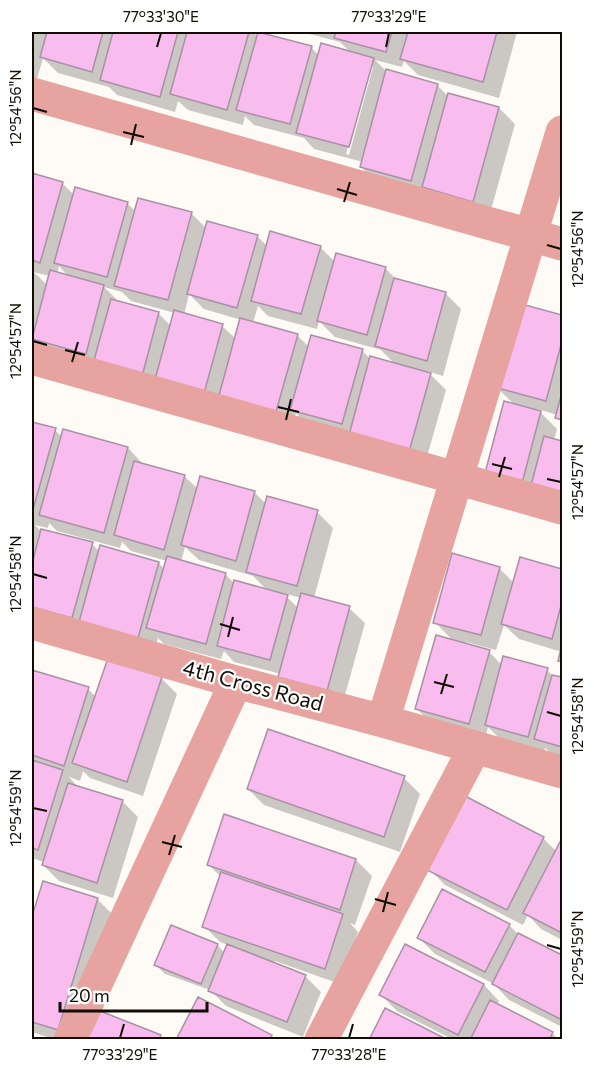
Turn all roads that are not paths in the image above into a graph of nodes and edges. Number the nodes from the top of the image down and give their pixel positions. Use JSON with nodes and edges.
{"nodes":[{"id":1,"x":32,"y":94,"type":"edge"},
{"id":2,"x":562,"y":132,"type":"edge"},
{"id":3,"x":531,"y":236,"type":"junction"},
{"id":4,"x":562,"y":244,"type":"edge"},
{"id":5,"x":32,"y":358,"type":"edge"},
{"id":6,"x":457,"y":479,"type":"junction"},
{"id":7,"x":562,"y":508,"type":"edge"},
{"id":8,"x":32,"y":625,"type":"edge"},
{"id":9,"x":236,"y":682,"type":"junction"},
{"id":10,"x":383,"y":721,"type":"junction"},
{"id":11,"x":475,"y":747,"type":"junction"},
{"id":12,"x":562,"y":772,"type":"edge"},
{"id":13,"x":70,"y":1040,"type":"edge"},
{"id":14,"x":321,"y":1040,"type":"edge"}],
"edges":[{"from":1,"to":3,"type":"street"},
{"from":2,"to":3,"type":"street"},
{"from":3,"to":4,"type":"street"},
{"from":3,"to":6,"type":"street"},
{"from":5,"to":6,"type":"street"},
{"from":6,"to":7,"type":"street"},
{"from":6,"to":10,"type":"street"},
{"from":8,"to":9,"type":"street","name":"4th Cross Road"},
{"from":9,"to":10,"type":"street","name":"4th Cross Road"},
{"from":9,"to":13,"type":"street"},
{"from":10,"to":11,"type":"street","name":"4th Cross Road"},
{"from":11,"to":12,"type":"street","name":"4th Cross Road"},
{"from":11,"to":14,"type":"street"}]}
